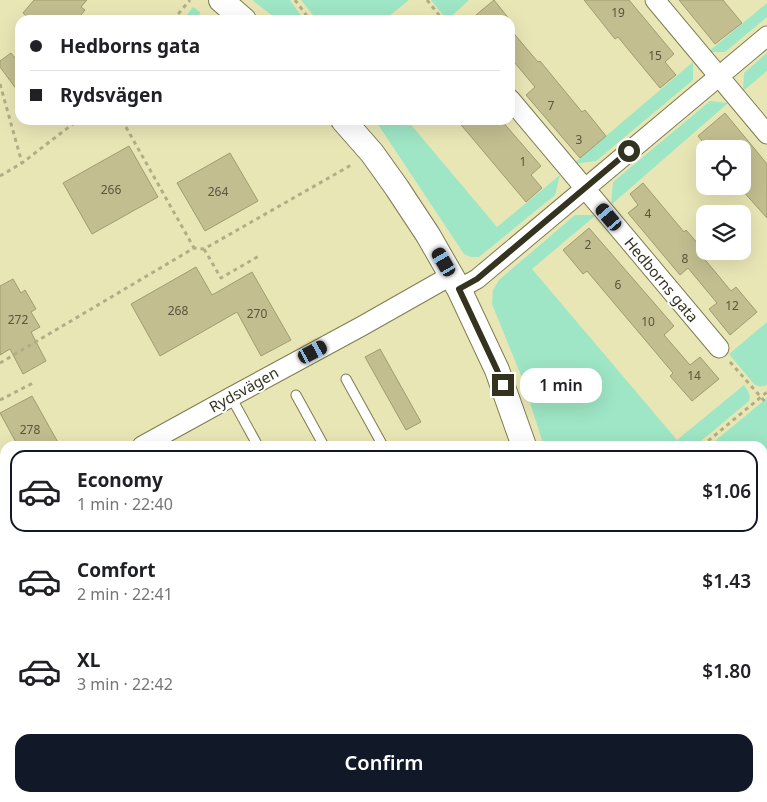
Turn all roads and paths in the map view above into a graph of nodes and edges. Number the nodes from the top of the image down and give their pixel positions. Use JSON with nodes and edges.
{"nodes":[{"id":1,"x":190,"y":0,"type":"edge"},
{"id":2,"x":295,"y":0,"type":"edge"},
{"id":3,"x":427,"y":0,"type":"edge"},
{"id":4,"x":655,"y":0,"type":"edge"},
{"id":5,"x":224,"y":2,"type":"edge"},
{"id":6,"x":177,"y":15,"type":"edge"},
{"id":7,"x":238,"y":15,"type":"edge"},
{"id":8,"x":306,"y":15,"type":"edge"},
{"id":9,"x":440,"y":15,"type":"edge"},
{"id":10,"x":767,"y":36,"type":"edge"},
{"id":11,"x":718,"y":76,"type":"junction"},
{"id":12,"x":0,"y":84,"type":"edge"},
{"id":13,"x":515,"y":105,"type":"edge"},
{"id":14,"x":71,"y":125,"type":"edge"},
{"id":15,"x":125,"y":125,"type":"edge"},
{"id":16,"x":347,"y":125,"type":"edge"},
{"id":17,"x":767,"y":134,"type":"edge"},
{"id":18,"x":355,"y":162,"type":"dead end"},
{"id":19,"x":22,"y":163,"type":"junction"},
{"id":20,"x":0,"y":176,"type":"edge"},
{"id":21,"x":585,"y":189,"type":"junction"},
{"id":22,"x":194,"y":248,"type":"junction"},
{"id":23,"x":204,"y":249,"type":"junction"},
{"id":24,"x":259,"y":256,"type":"dead end"},
{"id":25,"x":455,"y":282,"type":"junction"},
{"id":26,"x":719,"y":348,"type":"joint"},
{"id":27,"x":0,"y":363,"type":"edge"},
{"id":28,"x":346,"y":379,"type":"dead end"},
{"id":29,"x":35,"y":382,"type":"dead end"},
{"id":30,"x":767,"y":392,"type":"edge"},
{"id":31,"x":296,"y":395,"type":"dead end"},
{"id":32,"x":231,"y":396,"type":"junction"},
{"id":33,"x":760,"y":398,"type":"junction"},
{"id":34,"x":0,"y":400,"type":"edge"},
{"id":35,"x":767,"y":404,"type":"edge"},
{"id":36,"x":151,"y":441,"type":"edge"},
{"id":37,"x":255,"y":441,"type":"edge"},
{"id":38,"x":321,"y":441,"type":"edge"},
{"id":39,"x":380,"y":441,"type":"edge"},
{"id":40,"x":522,"y":441,"type":"edge"},
{"id":41,"x":708,"y":441,"type":"edge"}],
"edges":[{"from":1,"to":6,"type":"path"},
{"from":2,"to":8,"type":"path"},
{"from":3,"to":9,"type":"path"},
{"from":4,"to":11,"type":"street"},
{"from":5,"to":7,"type":"street"},
{"from":10,"to":11,"type":"street"},
{"from":11,"to":17,"type":"street"},
{"from":11,"to":21,"type":"street"},
{"from":12,"to":19,"type":"path"},
{"from":13,"to":21,"type":"street","name":"Hedborns gata"},
{"from":14,"to":19,"type":"path"},
{"from":15,"to":22,"type":"path"},
{"from":16,"to":25,"type":"street"},
{"from":18,"to":23,"type":"path"},
{"from":19,"to":20,"type":"path"},
{"from":21,"to":25,"type":"street"},
{"from":21,"to":26,"type":"street","name":"Hedborns gata"},
{"from":22,"to":23,"type":"path"},
{"from":22,"to":27,"type":"path"},
{"from":23,"to":24,"type":"path"},
{"from":25,"to":32,"type":"street","name":"Rydsvägen"},
{"from":25,"to":40,"type":"street"},
{"from":26,"to":33,"type":"path"},
{"from":28,"to":39,"type":"lane"},
{"from":29,"to":34,"type":"path"},
{"from":30,"to":33,"type":"path"},
{"from":31,"to":38,"type":"lane"},
{"from":32,"to":36,"type":"street","name":"Rydsvägen"},
{"from":32,"to":37,"type":"lane"},
{"from":33,"to":35,"type":"path"},
{"from":33,"to":41,"type":"path"}]}
